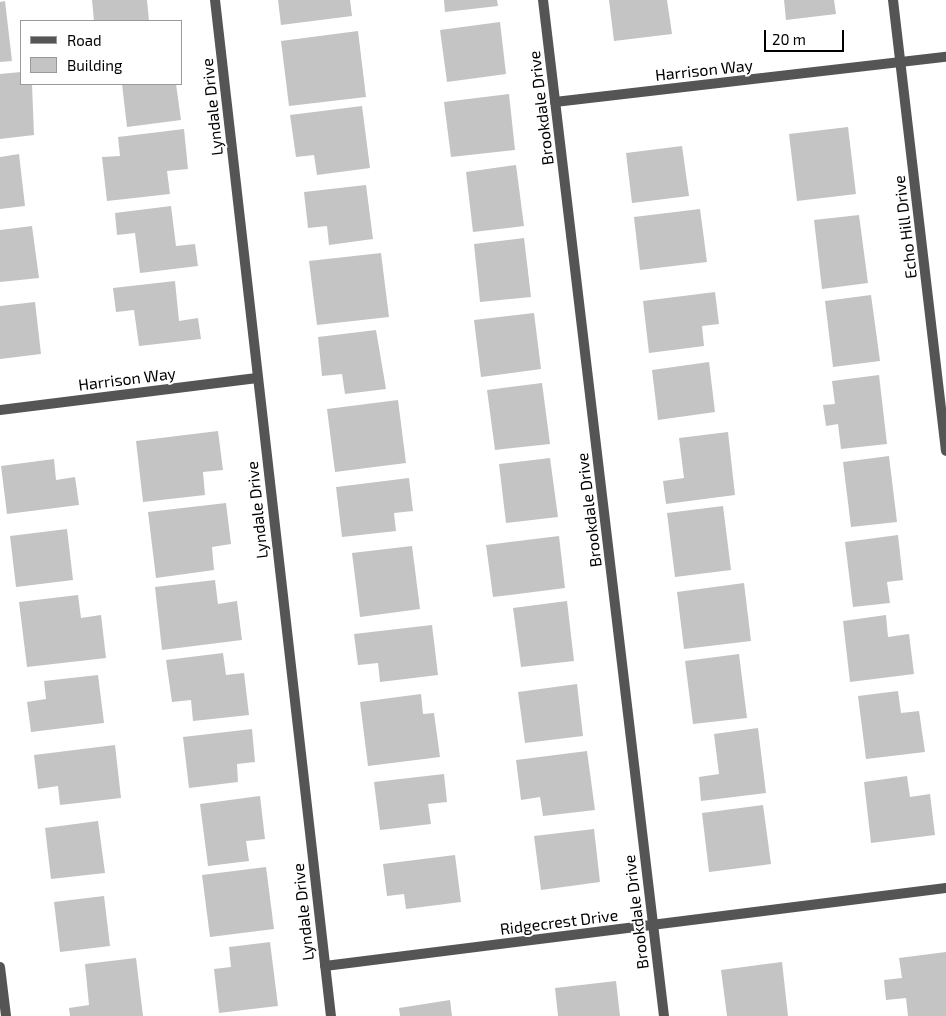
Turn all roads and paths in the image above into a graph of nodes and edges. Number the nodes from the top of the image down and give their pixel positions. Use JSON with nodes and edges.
{"nodes":[{"id":1,"x":215,"y":0,"type":"edge"},
{"id":2,"x":543,"y":0,"type":"edge"},
{"id":3,"x":893,"y":0,"type":"edge"},
{"id":4,"x":946,"y":57,"type":"edge"},
{"id":5,"x":900,"y":63,"type":"junction"},
{"id":6,"x":555,"y":102,"type":"junction"},
{"id":7,"x":258,"y":378,"type":"junction"},
{"id":8,"x":943,"y":405,"type":"edge"},
{"id":9,"x":0,"y":410,"type":"edge"},
{"id":10,"x":946,"y":451,"type":"edge"},
{"id":11,"x":946,"y":888,"type":"edge"},
{"id":12,"x":653,"y":925,"type":"junction"},
{"id":13,"x":324,"y":966,"type":"junction"},
{"id":14,"x":0,"y":967,"type":"edge"},
{"id":15,"x":6,"y":1016,"type":"edge"},
{"id":16,"x":331,"y":1016,"type":"edge"},
{"id":17,"x":664,"y":1016,"type":"edge"}],
"edges":[{"from":1,"to":7,"type":"street","name":"Lyndale Drive"},
{"from":2,"to":6,"type":"street","name":"Brookdale Drive"},
{"from":3,"to":5,"type":"street","name":"Echo Hill Drive"},
{"from":4,"to":5,"type":"street","name":"Harrison Way"},
{"from":5,"to":6,"type":"street","name":"Harrison Way"},
{"from":5,"to":8,"type":"street","name":"Echo Hill Drive"},
{"from":6,"to":12,"type":"street","name":"Brookdale Drive"},
{"from":7,"to":9,"type":"street","name":"Harrison Way"},
{"from":7,"to":13,"type":"street","name":"Lyndale Drive"},
{"from":8,"to":10,"type":"street","name":"Echo Hill Drive"},
{"from":11,"to":12,"type":"street","name":"Ridgecrest Drive"},
{"from":12,"to":13,"type":"street","name":"Ridgecrest Drive"},
{"from":12,"to":17,"type":"street","name":"Brookdale Drive"},
{"from":13,"to":16,"type":"street","name":"Lyndale Drive"},
{"from":14,"to":15,"type":"street"}]}
